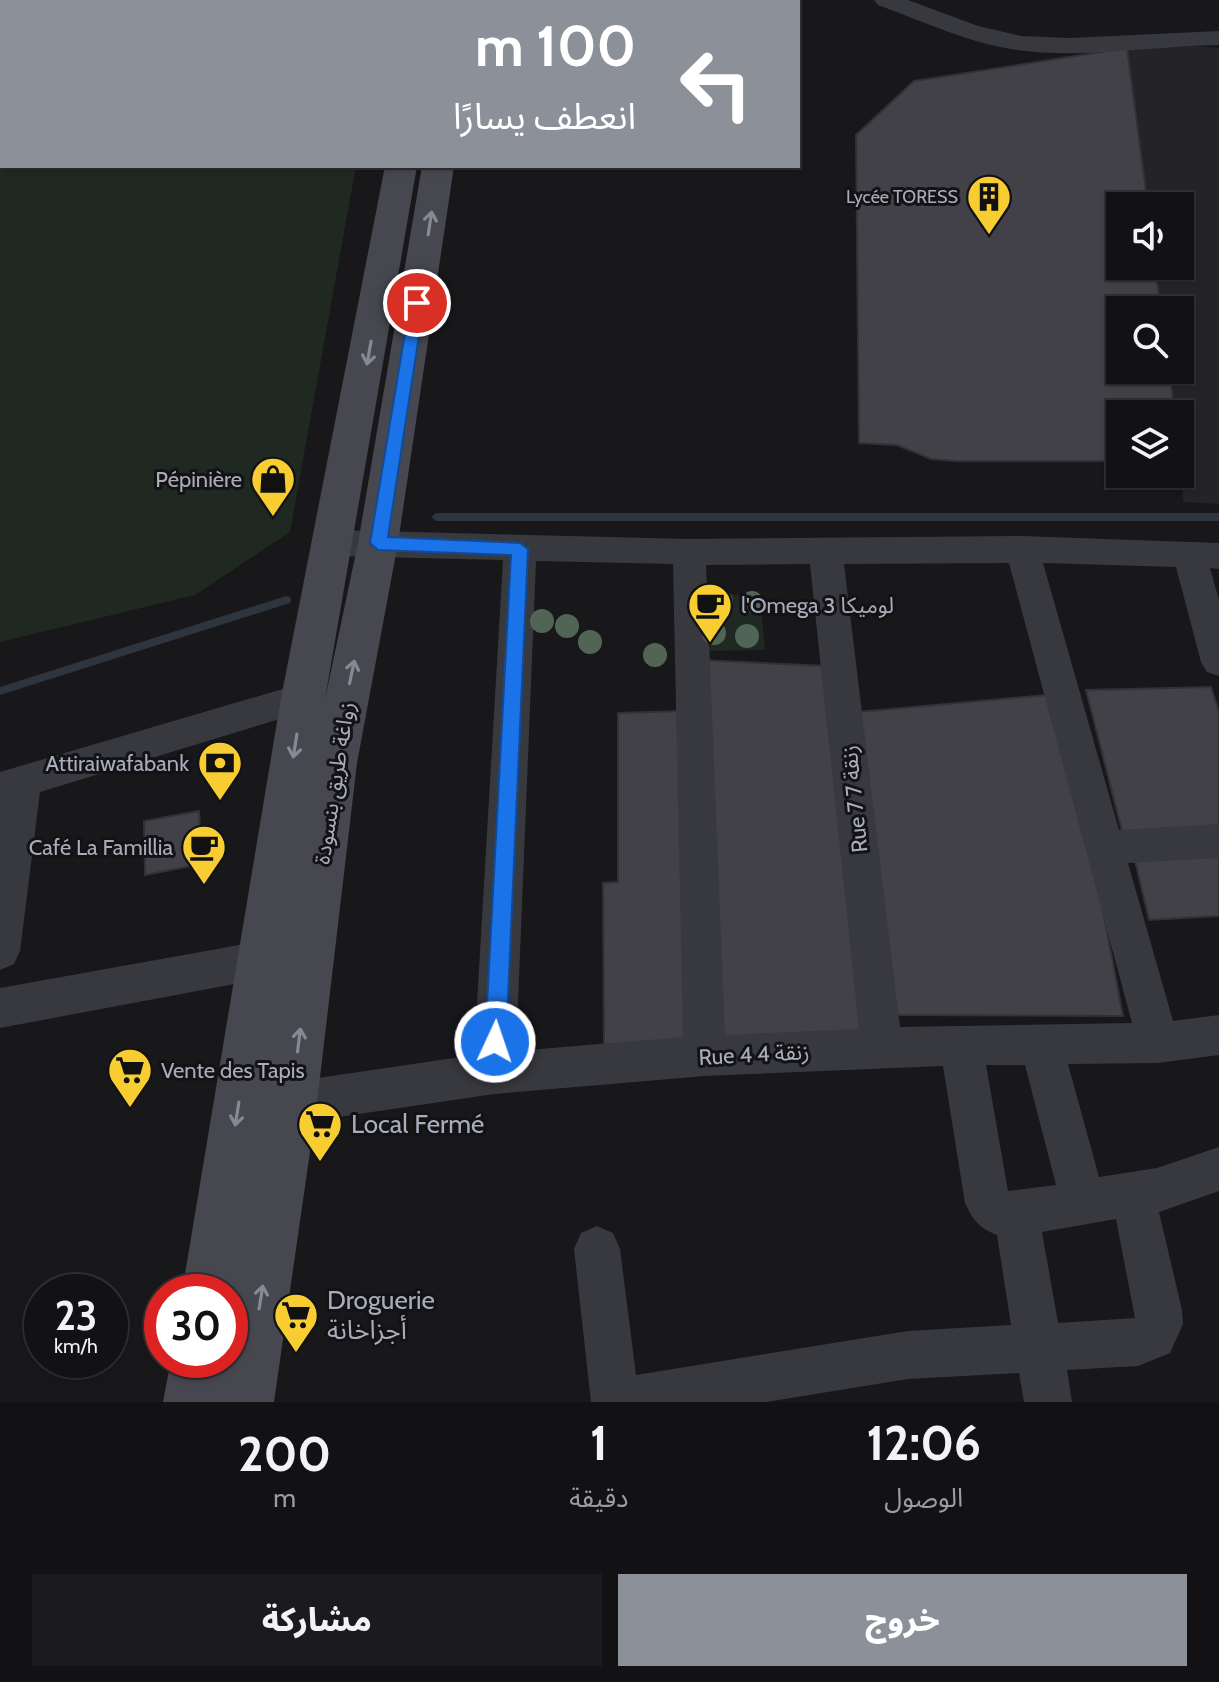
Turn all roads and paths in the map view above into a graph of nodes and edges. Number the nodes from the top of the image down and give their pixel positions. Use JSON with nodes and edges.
{"nodes":[{"id":1,"x":886,"y":0,"type":"edge"},
{"id":2,"x":1219,"y":38,"type":"edge"},
{"id":3,"x":401,"y":168,"type":"edge"},
{"id":4,"x":438,"y":168,"type":"edge"},
{"id":5,"x":334,"y":543,"type":"junction"},
{"id":6,"x":378,"y":543,"type":"junction"},
{"id":7,"x":825,"y":548,"type":"junction"},
{"id":8,"x":520,"y":549,"type":"junction"},
{"id":9,"x":1022,"y":549,"type":"junction"},
{"id":10,"x":689,"y":552,"type":"junction"},
{"id":11,"x":1204,"y":555,"type":"edge"},
{"id":12,"x":1219,"y":662,"type":"edge"},
{"id":13,"x":303,"y":698,"type":"junction"},
{"id":14,"x":11,"y":786,"type":"edge"},
{"id":15,"x":1219,"y":841,"type":"edge"},
{"id":16,"x":1104,"y":848,"type":"junction"},
{"id":17,"x":0,"y":951,"type":"edge"},
{"id":18,"x":261,"y":960,"type":"junction"},
{"id":19,"x":0,"y":1008,"type":"edge"},
{"id":20,"x":1158,"y":1043,"type":"junction"},
{"id":21,"x":1041,"y":1044,"type":"junction"},
{"id":22,"x":1216,"y":1044,"type":"edge"},
{"id":23,"x":961,"y":1045,"type":"junction"},
{"id":24,"x":882,"y":1050,"type":"junction"},
{"id":25,"x":705,"y":1056,"type":"junction"},
{"id":26,"x":494,"y":1073,"type":"junction"},
{"id":27,"x":291,"y":1103,"type":"junction"},
{"id":28,"x":1219,"y":1169,"type":"edge"},
{"id":29,"x":1133,"y":1195,"type":"junction"},
{"id":30,"x":1083,"y":1203,"type":"junction"},
{"id":31,"x":1016,"y":1214,"type":"junction"},
{"id":32,"x":597,"y":1249,"type":"dead end"},
{"id":33,"x":213,"y":1274,"type":"edge"},
{"id":34,"x":1039,"y":1345,"type":"junction"},
{"id":35,"x":197,"y":1378,"type":"edge"},
{"id":36,"x":193,"y":1402,"type":"edge"},
{"id":37,"x":244,"y":1402,"type":"edge"},
{"id":38,"x":616,"y":1402,"type":"edge"},
{"id":39,"x":1048,"y":1402,"type":"edge"}],
"edges":[{"from":1,"to":2,"type":"street"},
{"from":3,"to":5,"type":"main road","name":"زواغة طريق بنسودة","one_way":true},
{"from":6,"to":4,"type":"main road","name":"زواغة طريق بنسودة","one_way":true},
{"from":5,"to":6,"type":"street"},
{"from":5,"to":13,"type":"main road","name":"زواغة طريق بنسودة"},
{"from":6,"to":8,"type":"street"},
{"from":27,"to":6,"type":"main road","name":"زواغة طريق بنسودة","one_way":true},
{"from":7,"to":9,"type":"street"},
{"from":7,"to":10,"type":"street"},
{"from":7,"to":24,"type":"street","name":"Rue 7 زنقة 7"},
{"from":8,"to":10,"type":"street"},
{"from":8,"to":26,"type":"street"},
{"from":9,"to":11,"type":"street"},
{"from":9,"to":16,"type":"street"},
{"from":10,"to":25,"type":"street"},
{"from":11,"to":12,"type":"street"},
{"from":13,"to":14,"type":"street"},
{"from":13,"to":18,"type":"main road","name":"زواغة طريق بنسودة","one_way":true},
{"from":14,"to":17,"type":"street"},
{"from":15,"to":16,"type":"street"},
{"from":16,"to":20,"type":"street"},
{"from":18,"to":19,"type":"street"},
{"from":18,"to":33,"type":"main road","name":"زواغة طريق بنسودة","one_way":true},
{"from":20,"to":21,"type":"street","name":"Rue 4 زنقة 4"},
{"from":20,"to":22,"type":"street","name":"Rue 4 زنقة 4"},
{"from":21,"to":23,"type":"street","name":"Rue 4 زنقة 4"},
{"from":21,"to":30,"type":"street"},
{"from":23,"to":24,"type":"street","name":"Rue 4 زنقة 4"},
{"from":23,"to":31,"type":"street"},
{"from":24,"to":25,"type":"street","name":"Rue 4 زنقة 4"},
{"from":25,"to":26,"type":"street","name":"Rue 4 زنقة 4"},
{"from":26,"to":27,"type":"street","name":"Rue 4 زنقة 4"},
{"from":37,"to":27,"type":"main road","name":"زواغة طريق بنسودة","one_way":true},
{"from":28,"to":29,"type":"street"},
{"from":29,"to":30,"type":"street"},
{"from":29,"to":34,"type":"street"},
{"from":30,"to":31,"type":"street"},
{"from":31,"to":34,"type":"street"},
{"from":32,"to":38,"type":"street"},
{"from":34,"to":38,"type":"street"},
{"from":34,"to":39,"type":"street"},
{"from":35,"to":36,"type":"main road"}]}
